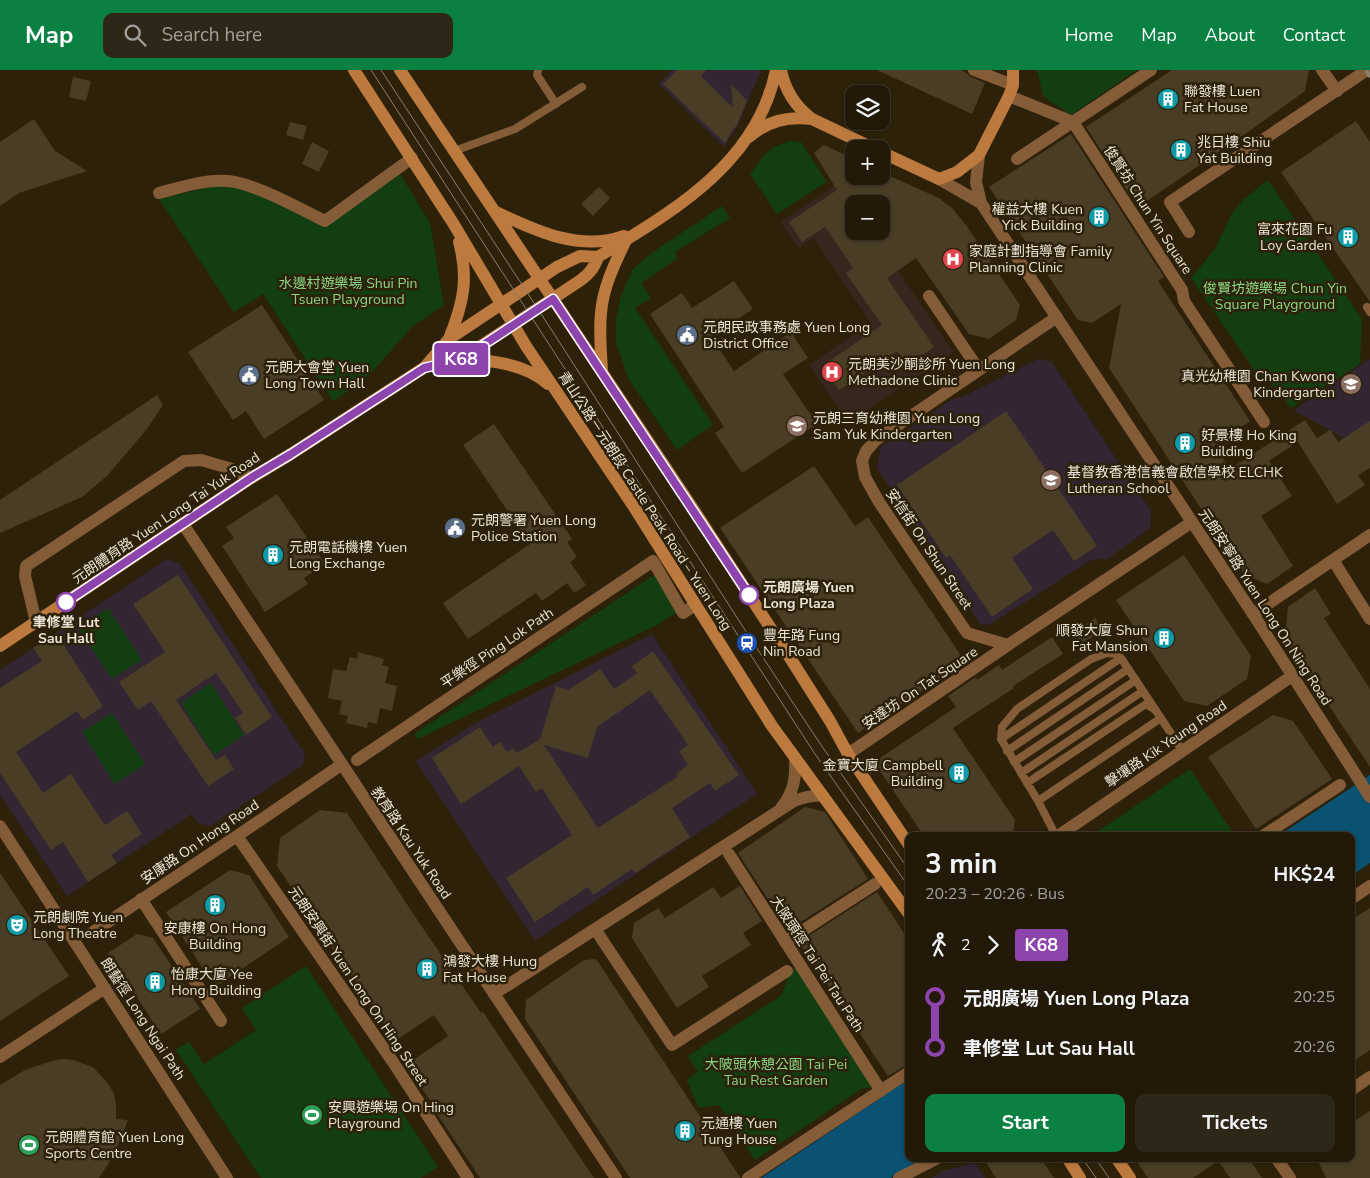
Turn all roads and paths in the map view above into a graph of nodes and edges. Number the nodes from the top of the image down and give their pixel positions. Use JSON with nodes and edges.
{"nodes":[{"id":1,"x":354,"y":70,"type":"edge"},
{"id":2,"x":400,"y":70,"type":"edge"},
{"id":3,"x":538,"y":70,"type":"edge"},
{"id":4,"x":776,"y":70,"type":"edge"},
{"id":5,"x":781,"y":70,"type":"edge"},
{"id":6,"x":974,"y":70,"type":"edge"},
{"id":7,"x":1013,"y":70,"type":"edge"},
{"id":8,"x":1151,"y":70,"type":"edge"},
{"id":9,"x":1322,"y":70,"type":"edge"},
{"id":10,"x":1367,"y":70,"type":"edge"},
{"id":11,"x":582,"y":87,"type":"dead end"},
{"id":12,"x":1011,"y":91,"type":"junction"},
{"id":13,"x":1337,"y":91,"type":"junction"},
{"id":14,"x":556,"y":104,"type":"junction"},
{"id":15,"x":812,"y":119,"type":"junction"},
{"id":16,"x":1073,"y":122,"type":"junction"},
{"id":17,"x":747,"y":138,"type":"junction"},
{"id":18,"x":856,"y":140,"type":"edge"},
{"id":19,"x":454,"y":151,"type":"junction"},
{"id":20,"x":890,"y":156,"type":"edge"},
{"id":21,"x":979,"y":156,"type":"junction"},
{"id":22,"x":412,"y":158,"type":"junction"},
{"id":23,"x":1017,"y":159,"type":"dead end"},
{"id":24,"x":939,"y":179,"type":"junction"},
{"id":25,"x":159,"y":193,"type":"dead end"},
{"id":26,"x":980,"y":203,"type":"junction"},
{"id":27,"x":493,"y":211,"type":"junction"},
{"id":28,"x":453,"y":223,"type":"junction"},
{"id":29,"x":643,"y":229,"type":"junction"},
{"id":30,"x":1189,"y":232,"type":"dead end"},
{"id":31,"x":626,"y":240,"type":"junction"},
{"id":32,"x":598,"y":257,"type":"junction"},
{"id":33,"x":540,"y":279,"type":"junction"},
{"id":34,"x":929,"y":296,"type":"dead end"},
{"id":35,"x":553,"y":299,"type":"junction"},
{"id":36,"x":501,"y":305,"type":"junction"},
{"id":37,"x":1057,"y":317,"type":"junction"},
{"id":38,"x":513,"y":324,"type":"junction"},
{"id":39,"x":449,"y":339,"type":"junction"},
{"id":40,"x":462,"y":359,"type":"junction"},
{"id":41,"x":424,"y":368,"type":"junction"},
{"id":42,"x":979,"y":370,"type":"junction"},
{"id":43,"x":602,"y":371,"type":"junction"},
{"id":44,"x":560,"y":394,"type":"junction"},
{"id":45,"x":1264,"y":422,"type":"dead end"},
{"id":46,"x":251,"y":478,"type":"junction"},
{"id":47,"x":1192,"y":522,"type":"junction"},
{"id":48,"x":183,"y":524,"type":"junction"},
{"id":49,"x":1370,"y":535,"type":"edge"},
{"id":50,"x":1332,"y":560,"type":"junction"},
{"id":51,"x":653,"y":561,"type":"joint"},
{"id":52,"x":694,"y":605,"type":"junction"},
{"id":53,"x":1253,"y":614,"type":"junction"},
{"id":54,"x":1370,"y":618,"type":"edge"},
{"id":55,"x":36,"y":622,"type":"junction"},
{"id":56,"x":0,"y":646,"type":"edge"},
{"id":57,"x":1008,"y":646,"type":"junction"},
{"id":58,"x":1121,"y":658,"type":"junction"},
{"id":59,"x":1128,"y":669,"type":"junction"},
{"id":60,"x":1292,"y":676,"type":"junction"},
{"id":61,"x":1136,"y":680,"type":"junction"},
{"id":62,"x":1143,"y":691,"type":"junction"},
{"id":63,"x":1156,"y":710,"type":"junction"},
{"id":64,"x":1161,"y":718,"type":"junction"},
{"id":65,"x":1000,"y":739,"type":"junction"},
{"id":66,"x":1182,"y":750,"type":"junction"},
{"id":67,"x":1007,"y":751,"type":"junction"},
{"id":68,"x":848,"y":754,"type":"junction"},
{"id":69,"x":795,"y":758,"type":"junction"},
{"id":70,"x":357,"y":760,"type":"dead end"},
{"id":71,"x":1014,"y":762,"type":"junction"},
{"id":72,"x":341,"y":765,"type":"junction"},
{"id":73,"x":1021,"y":773,"type":"junction"},
{"id":74,"x":1027,"y":784,"type":"junction"},
{"id":75,"x":1340,"y":785,"type":"dead end"},
{"id":76,"x":823,"y":796,"type":"junction"},
{"id":77,"x":1370,"y":797,"type":"edge"},
{"id":78,"x":1038,"y":801,"type":"junction"},
{"id":79,"x":778,"y":812,"type":"junction"},
{"id":80,"x":0,"y":826,"type":"edge"},
{"id":81,"x":1055,"y":832,"type":"edge"},
{"id":82,"x":1063,"y":832,"type":"edge"},
{"id":83,"x":1269,"y":832,"type":"edge"},
{"id":84,"x":237,"y":836,"type":"junction"},
{"id":85,"x":905,"y":839,"type":"edge"},
{"id":86,"x":729,"y":854,"type":"dead end"},
{"id":87,"x":875,"y":884,"type":"dead end"},
{"id":88,"x":1370,"y":886,"type":"edge"},
{"id":89,"x":1355,"y":896,"type":"edge"},
{"id":90,"x":141,"y":900,"type":"junction"},
{"id":91,"x":905,"y":909,"type":"edge"},
{"id":92,"x":595,"y":929,"type":"junction"},
{"id":93,"x":75,"y":942,"type":"junction"},
{"id":94,"x":785,"y":942,"type":"junction"},
{"id":95,"x":787,"y":971,"type":"dead end"},
{"id":96,"x":105,"y":988,"type":"junction"},
{"id":97,"x":494,"y":994,"type":"junction"},
{"id":98,"x":221,"y":1021,"type":"dead end"},
{"id":99,"x":0,"y":1057,"type":"edge"},
{"id":100,"x":905,"y":1075,"type":"edge"},
{"id":101,"x":1370,"y":1078,"type":"edge"},
{"id":102,"x":1355,"y":1087,"type":"edge"},
{"id":103,"x":881,"y":1091,"type":"junction"},
{"id":104,"x":930,"y":1162,"type":"edge"},
{"id":105,"x":1070,"y":1162,"type":"edge"},
{"id":106,"x":1119,"y":1162,"type":"edge"},
{"id":107,"x":1279,"y":1162,"type":"edge"},
{"id":108,"x":227,"y":1178,"type":"edge"},
{"id":109,"x":468,"y":1178,"type":"edge"},
{"id":110,"x":616,"y":1178,"type":"edge"},
{"id":111,"x":748,"y":1178,"type":"edge"},
{"id":112,"x":900,"y":1178,"type":"edge"},
{"id":113,"x":1080,"y":1178,"type":"edge"},
{"id":114,"x":1130,"y":1178,"type":"edge"},
{"id":115,"x":1290,"y":1178,"type":"edge"}],
"edges":[{"from":1,"to":22,"type":"main road"},
{"from":2,"to":19,"type":"main road"},
{"from":3,"to":14,"type":"lane"},
{"from":4,"to":17,"type":"main road"},
{"from":5,"to":15,"type":"main road"},
{"from":6,"to":12,"type":"street"},
{"from":7,"to":12,"type":"main road"},
{"from":8,"to":16,"type":"street"},
{"from":9,"to":13,"type":"street"},
{"from":10,"to":13,"type":"street","name":"俊賢坊 Chun Yin Square"},
{"from":11,"to":14,"type":"lane"},
{"from":12,"to":16,"type":"street"},
{"from":12,"to":21,"type":"main road"},
{"from":13,"to":30,"type":"street","name":"俊賢坊 Chun Yin Square"},
{"from":14,"to":19,"type":"lane"},
{"from":15,"to":17,"type":"main road"},
{"from":15,"to":18,"type":"main road"},
{"from":16,"to":23,"type":"street"},
{"from":16,"to":45,"type":"street","name":"俊賢坊 Chun Yin Square"},
{"from":17,"to":29,"type":"main road"},
{"from":19,"to":27,"type":"main road"},
{"from":20,"to":24,"type":"main road","name":"元朗安寧路 Yuen Long On Ning Road"},
{"from":21,"to":24,"type":"main road"},
{"from":21,"to":26,"type":"street"},
{"from":22,"to":25,"type":"street"},
{"from":22,"to":28,"type":"main road"},
{"from":24,"to":26,"type":"street","name":"元朗安寧路 Yuen Long On Ning Road"},
{"from":26,"to":37,"type":"street","name":"元朗安寧路 Yuen Long On Ning Road"},
{"from":27,"to":29,"type":"main road"},
{"from":27,"to":33,"type":"main road"},
{"from":28,"to":36,"type":"main road","name":"青山公路－元朗段 Castle Peak Road – Yuen Long"},
{"from":28,"to":39,"type":"main road"},
{"from":29,"to":31,"type":"main road"},
{"from":31,"to":32,"type":"main road"},
{"from":31,"to":43,"type":"main road"},
{"from":32,"to":33,"type":"main road","name":"元朗體育路 Yuen Long Tai Yuk Road"},
{"from":32,"to":35,"type":"main road","name":"元朗體育路 Yuen Long Tai Yuk Road"},
{"from":33,"to":35,"type":"main road"},
{"from":33,"to":36,"type":"main road","name":"元朗體育路 Yuen Long Tai Yuk Road"},
{"from":34,"to":42,"type":"street"},
{"from":35,"to":38,"type":"main road","name":"元朗體育路 Yuen Long Tai Yuk Road"},
{"from":35,"to":43,"type":"main road"},
{"from":36,"to":38,"type":"main road","name":"青山公路－元朗段 Castle Peak Road – Yuen Long"},
{"from":36,"to":39,"type":"main road","name":"元朗體育路 Yuen Long Tai Yuk Road"},
{"from":37,"to":42,"type":"street","name":"安信街 On Shun Street"},
{"from":37,"to":47,"type":"street","name":"元朗安寧路 Yuen Long On Ning Road"},
{"from":38,"to":40,"type":"main road","name":"元朗體育路 Yuen Long Tai Yuk Road"},
{"from":38,"to":44,"type":"main road","name":"青山公路－元朗段 Castle Peak Road – Yuen Long"},
{"from":39,"to":41,"type":"main road","name":"元朗體育路 Yuen Long Tai Yuk Road"},
{"from":40,"to":41,"type":"main road","name":"元朗體育路 Yuen Long Tai Yuk Road"},
{"from":40,"to":44,"type":"main road"},
{"from":41,"to":46,"type":"main road","name":"元朗體育路 Yuen Long Tai Yuk Road"},
{"from":42,"to":57,"type":"street","name":"安信街 On Shun Street"},
{"from":43,"to":68,"type":"main road"},
{"from":44,"to":52,"type":"main road","name":"青山公路－元朗段 Castle Peak Road – Yuen Long"},
{"from":46,"to":48,"type":"main road","name":"元朗體育路 Yuen Long Tai Yuk Road"},
{"from":46,"to":55,"type":"street"},
{"from":47,"to":53,"type":"street","name":"元朗安寧路 Yuen Long On Ning Road"},
{"from":47,"to":57,"type":"street"},
{"from":48,"to":55,"type":"main road","name":"元朗體育路 Yuen Long Tai Yuk Road"},
{"from":48,"to":72,"type":"street","name":"教育路 Kau Yuk Road"},
{"from":49,"to":50,"type":"street"},
{"from":50,"to":53,"type":"street"},
{"from":50,"to":54,"type":"street"},
{"from":51,"to":52,"type":"street","name":"青山公路－元朗段 Castle Peak Road – Yuen Long"},
{"from":51,"to":70,"type":"street","name":"平樂徑 Ping Lok Path"},
{"from":52,"to":69,"type":"main road","name":"青山公路－元朗段 Castle Peak Road – Yuen Long"},
{"from":53,"to":60,"type":"street","name":"元朗安寧路 Yuen Long On Ning Road"},
{"from":55,"to":56,"type":"main road","name":"元朗體育路 Yuen Long Tai Yuk Road"},
{"from":57,"to":68,"type":"street","name":"安達坊 On Tat Square"},
{"from":58,"to":59,"type":"lane"},
{"from":58,"to":65,"type":"lane"},
{"from":58,"to":65,"type":"lane"},
{"from":59,"to":61,"type":"lane"},
{"from":59,"to":67,"type":"lane"},
{"from":60,"to":66,"type":"street","name":"擊壤路 Kik Yeung Road"},
{"from":60,"to":77,"type":"street","name":"元朗安寧路 Yuen Long On Ning Road"},
{"from":61,"to":62,"type":"lane"},
{"from":61,"to":71,"type":"lane"},
{"from":62,"to":63,"type":"lane"},
{"from":62,"to":73,"type":"lane"},
{"from":63,"to":64,"type":"lane"},
{"from":63,"to":74,"type":"lane"},
{"from":64,"to":66,"type":"lane"},
{"from":64,"to":78,"type":"lane"},
{"from":65,"to":67,"type":"lane"},
{"from":66,"to":82,"type":"street","name":"擊壤路 Kik Yeung Road"},
{"from":67,"to":71,"type":"lane"},
{"from":68,"to":85,"type":"main road"},
{"from":69,"to":76,"type":"main road","name":"青山公路－元朗段 Castle Peak Road – Yuen Long"},
{"from":69,"to":79,"type":"street"},
{"from":71,"to":73,"type":"lane"},
{"from":72,"to":84,"type":"street","name":"安康路 On Hong Road"},
{"from":72,"to":97,"type":"street","name":"教育路 Kau Yuk Road"},
{"from":73,"to":74,"type":"lane"},
{"from":74,"to":78,"type":"lane"},
{"from":75,"to":83,"type":"street"},
{"from":76,"to":79,"type":"street"},
{"from":76,"to":91,"type":"main road","name":"青山公路－元朗段 Castle Peak Road – Yuen Long"},
{"from":78,"to":81,"type":"lane"},
{"from":79,"to":92,"type":"street"},
{"from":80,"to":93,"type":"street","name":"朗藝徑 Long Ngai Path"},
{"from":84,"to":90,"type":"street","name":"安康路 On Hong Road"},
{"from":84,"to":109,"type":"street","name":"元朗安興街 Yuen Long On Hing Street"},
{"from":86,"to":94,"type":"street","name":"大陂頭徑 Tai Pei Tau Path"},
{"from":87,"to":94,"type":"street"},
{"from":88,"to":89,"type":"street"},
{"from":90,"to":93,"type":"street","name":"安康路 On Hong Road"},
{"from":90,"to":98,"type":"street"},
{"from":92,"to":95,"type":"street"},
{"from":92,"to":97,"type":"street"},
{"from":93,"to":96,"type":"street","name":"朗藝徑 Long Ngai Path"},
{"from":94,"to":103,"type":"street","name":"大陂頭徑 Tai Pei Tau Path"},
{"from":96,"to":99,"type":"street"},
{"from":96,"to":108,"type":"street","name":"朗藝徑 Long Ngai Path"},
{"from":97,"to":110,"type":"street","name":"教育路 Kau Yuk Road"},
{"from":100,"to":103,"type":"street"},
{"from":101,"to":102,"type":"street"},
{"from":103,"to":111,"type":"street"},
{"from":104,"to":112,"type":"street"},
{"from":105,"to":113,"type":"main road"},
{"from":106,"to":114,"type":"main road"},
{"from":107,"to":115,"type":"street"}]}
